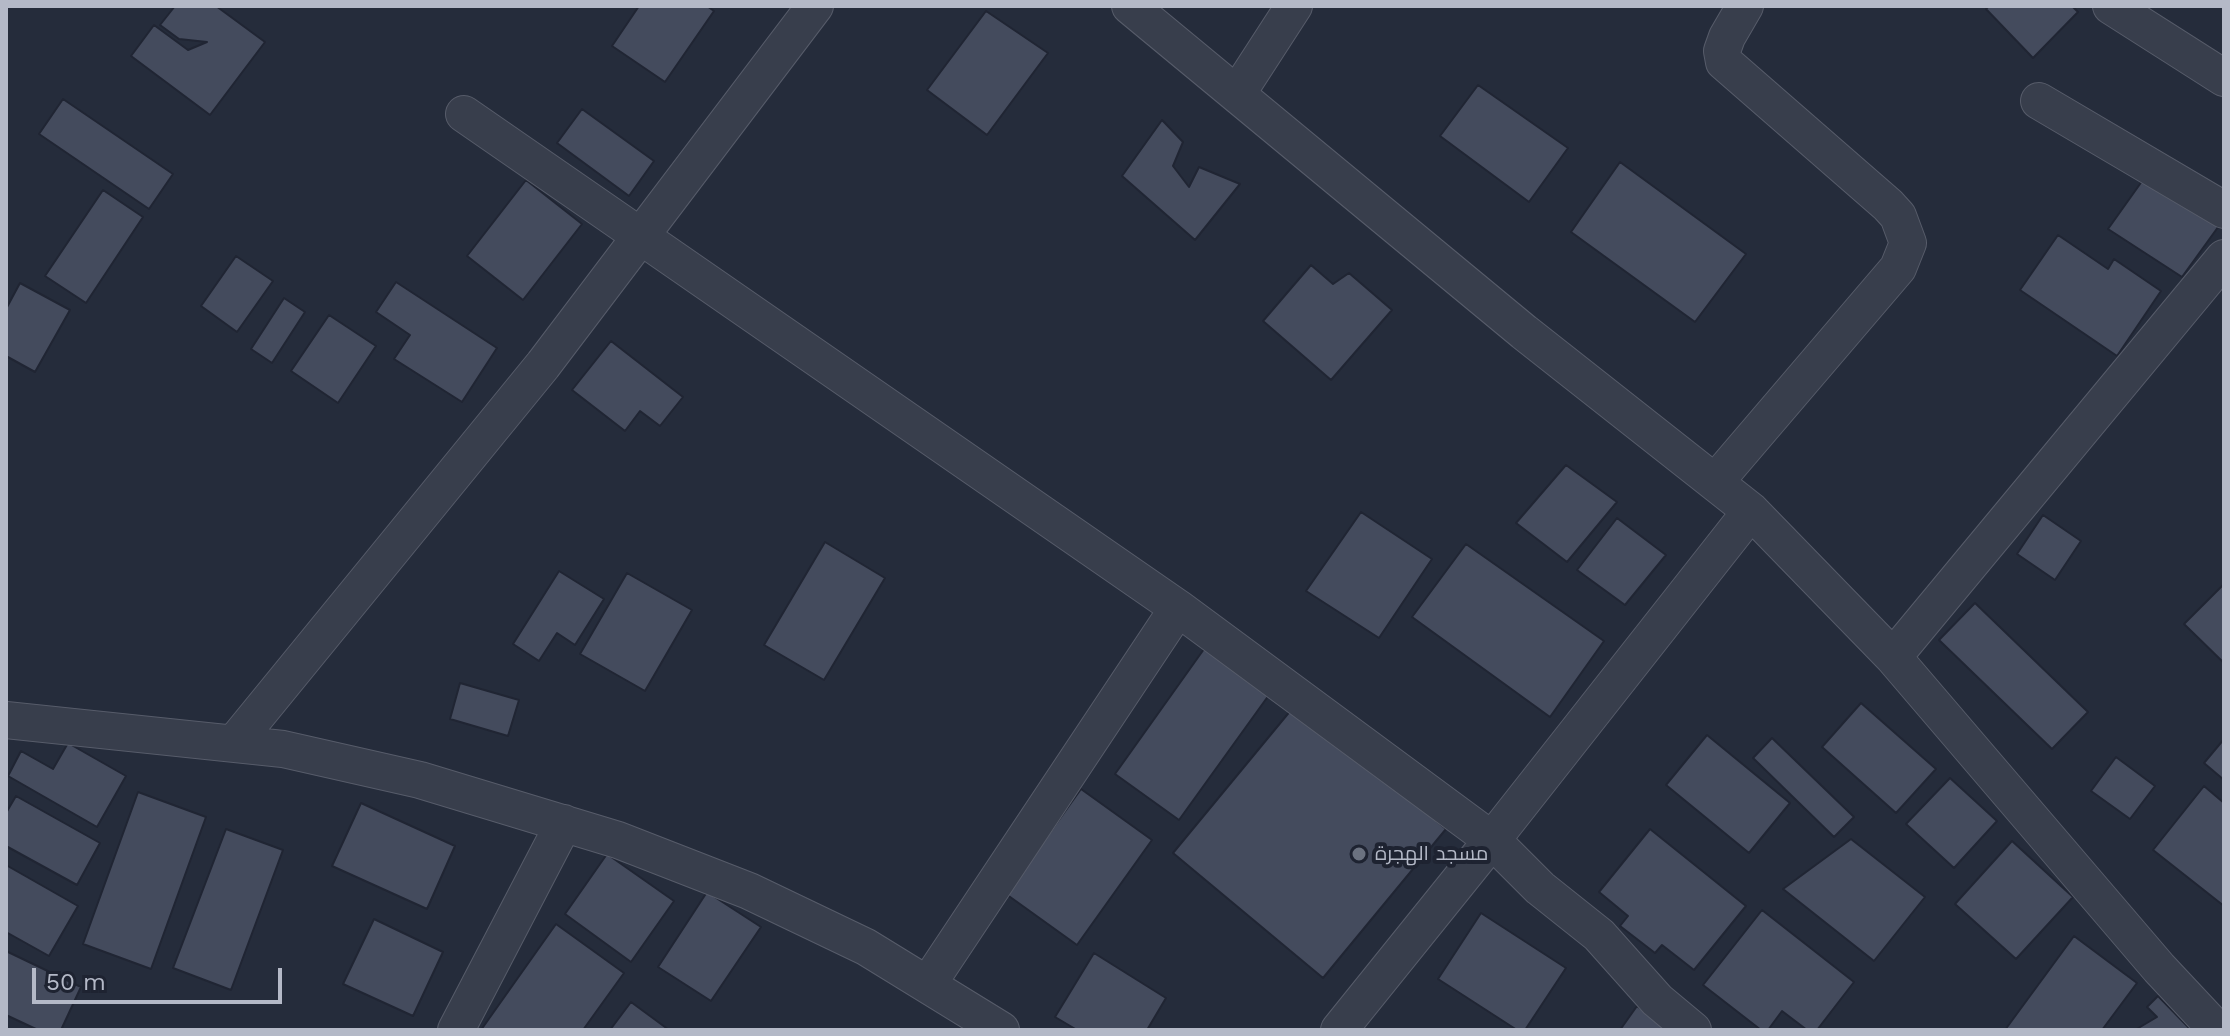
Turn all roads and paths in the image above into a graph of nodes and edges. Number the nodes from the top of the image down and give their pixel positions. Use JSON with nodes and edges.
{"nodes":[{"id":1,"x":815,"y":6,"type":"edge"},
{"id":2,"x":1130,"y":6,"type":"edge"},
{"id":3,"x":1294,"y":6,"type":"edge"},
{"id":4,"x":1745,"y":6,"type":"edge"},
{"id":5,"x":2111,"y":6,"type":"edge"},
{"id":6,"x":2224,"y":78,"type":"edge"},
{"id":7,"x":1237,"y":94,"type":"junction"},
{"id":8,"x":2039,"y":101,"type":"dead end"},
{"id":9,"x":464,"y":114,"type":"dead end"},
{"id":10,"x":2224,"y":210,"type":"edge"},
{"id":11,"x":642,"y":237,"type":"junction"},
{"id":12,"x":2224,"y":258,"type":"edge"},
{"id":13,"x":1716,"y":481,"type":"junction"},
{"id":14,"x":1751,"y":511,"type":"junction"},
{"id":15,"x":1178,"y":608,"type":"junction"},
{"id":16,"x":1893,"y":657,"type":"junction"},
{"id":17,"x":6,"y":720,"type":"edge"},
{"id":18,"x":236,"y":741,"type":"junction"},
{"id":19,"x":564,"y":823,"type":"junction"},
{"id":20,"x":1492,"y":840,"type":"junction"},
{"id":21,"x":928,"y":984,"type":"junction"},
{"id":22,"x":456,"y":1030,"type":"edge"},
{"id":23,"x":1001,"y":1030,"type":"edge"},
{"id":24,"x":1339,"y":1030,"type":"edge"},
{"id":25,"x":1693,"y":1030,"type":"edge"},
{"id":26,"x":2217,"y":1030,"type":"edge"}],
"edges":[{"from":1,"to":11,"type":"street"},
{"from":2,"to":7,"type":"street"},
{"from":3,"to":7,"type":"street"},
{"from":4,"to":13,"type":"street"},
{"from":5,"to":6,"type":"street"},
{"from":7,"to":13,"type":"street"},
{"from":8,"to":10,"type":"street"},
{"from":9,"to":11,"type":"street"},
{"from":11,"to":15,"type":"street"},
{"from":11,"to":18,"type":"street"},
{"from":12,"to":16,"type":"street"},
{"from":13,"to":14,"type":"street"},
{"from":14,"to":16,"type":"street"},
{"from":14,"to":20,"type":"street"},
{"from":15,"to":20,"type":"street"},
{"from":15,"to":21,"type":"street"},
{"from":16,"to":26,"type":"street"},
{"from":17,"to":18,"type":"street"},
{"from":18,"to":19,"type":"street"},
{"from":19,"to":21,"type":"street"},
{"from":19,"to":22,"type":"street"},
{"from":20,"to":24,"type":"street"},
{"from":20,"to":25,"type":"street"},
{"from":21,"to":23,"type":"street"}]}
